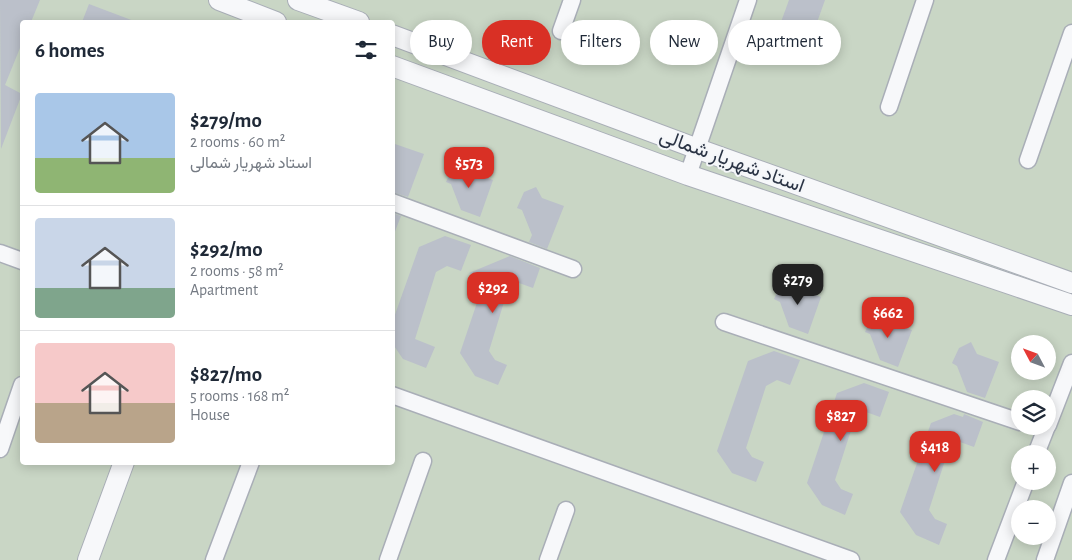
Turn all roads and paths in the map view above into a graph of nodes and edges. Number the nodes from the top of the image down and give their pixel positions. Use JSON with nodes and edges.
{"nodes":[{"id":1,"x":219,"y":0,"type":"edge"},
{"id":2,"x":292,"y":0,"type":"edge"},
{"id":3,"x":298,"y":0,"type":"edge"},
{"id":4,"x":572,"y":0,"type":"edge"},
{"id":5,"x":748,"y":0,"type":"edge"},
{"id":6,"x":925,"y":0,"type":"edge"},
{"id":7,"x":271,"y":20,"type":"edge"},
{"id":8,"x":286,"y":20,"type":"edge"},
{"id":9,"x":353,"y":20,"type":"edge"},
{"id":10,"x":565,"y":20,"type":"edge"},
{"id":11,"x":1072,"y":32,"type":"edge"},
{"id":12,"x":395,"y":36,"type":"edge"},
{"id":13,"x":395,"y":67,"type":"edge"},
{"id":14,"x":888,"y":107,"type":"dead end"},
{"id":15,"x":698,"y":149,"type":"junction"},
{"id":16,"x":1028,"y":160,"type":"dead end"},
{"id":17,"x":688,"y":175,"type":"junction"},
{"id":18,"x":395,"y":203,"type":"edge"},
{"id":19,"x":0,"y":253,"type":"edge"},
{"id":20,"x":20,"y":260,"type":"edge"},
{"id":21,"x":573,"y":269,"type":"dead end"},
{"id":22,"x":1072,"y":283,"type":"edge"},
{"id":23,"x":1072,"y":305,"type":"edge"},
{"id":24,"x":724,"y":322,"type":"dead end"},
{"id":25,"x":1072,"y":364,"type":"edge"},
{"id":26,"x":20,"y":391,"type":"edge"},
{"id":27,"x":395,"y":396,"type":"edge"},
{"id":28,"x":1056,"y":399,"type":"edge"},
{"id":29,"x":1011,"y":419,"type":"edge"},
{"id":30,"x":0,"y":449,"type":"edge"},
{"id":31,"x":423,"y":461,"type":"dead end"},
{"id":32,"x":123,"y":465,"type":"edge"},
{"id":33,"x":250,"y":465,"type":"edge"},
{"id":34,"x":1072,"y":484,"type":"edge"},
{"id":35,"x":1023,"y":490,"type":"edge"},
{"id":36,"x":566,"y":510,"type":"dead end"},
{"id":37,"x":88,"y":560,"type":"edge"},
{"id":38,"x":214,"y":560,"type":"edge"},
{"id":39,"x":388,"y":560,"type":"edge"},
{"id":40,"x":548,"y":560,"type":"edge"},
{"id":41,"x":851,"y":560,"type":"edge"},
{"id":42,"x":996,"y":560,"type":"edge"},
{"id":43,"x":1045,"y":560,"type":"edge"}],
"edges":[{"from":1,"to":7,"type":"street"},
{"from":2,"to":8,"type":"street"},
{"from":3,"to":9,"type":"street"},
{"from":4,"to":10,"type":"street"},
{"from":5,"to":15,"type":"street"},
{"from":6,"to":14,"type":"street"},
{"from":11,"to":16,"type":"street"},
{"from":12,"to":15,"type":"street","name":"استاد شهریار شمالی"},
{"from":13,"to":17,"type":"street","name":"استاد شهریار شمالی"},
{"from":15,"to":17,"type":"street"},
{"from":15,"to":22,"type":"street","name":"استاد شهریار شمالی"},
{"from":17,"to":23,"type":"street","name":"استاد شهریار شمالی"},
{"from":18,"to":21,"type":"street"},
{"from":19,"to":20,"type":"street"},
{"from":24,"to":29,"type":"street"},
{"from":25,"to":28,"type":"street"},
{"from":26,"to":30,"type":"street"},
{"from":27,"to":41,"type":"street"},
{"from":31,"to":39,"type":"street"},
{"from":32,"to":37,"type":"street"},
{"from":33,"to":38,"type":"street"},
{"from":34,"to":43,"type":"street"},
{"from":35,"to":42,"type":"street"},
{"from":36,"to":40,"type":"street"}]}
